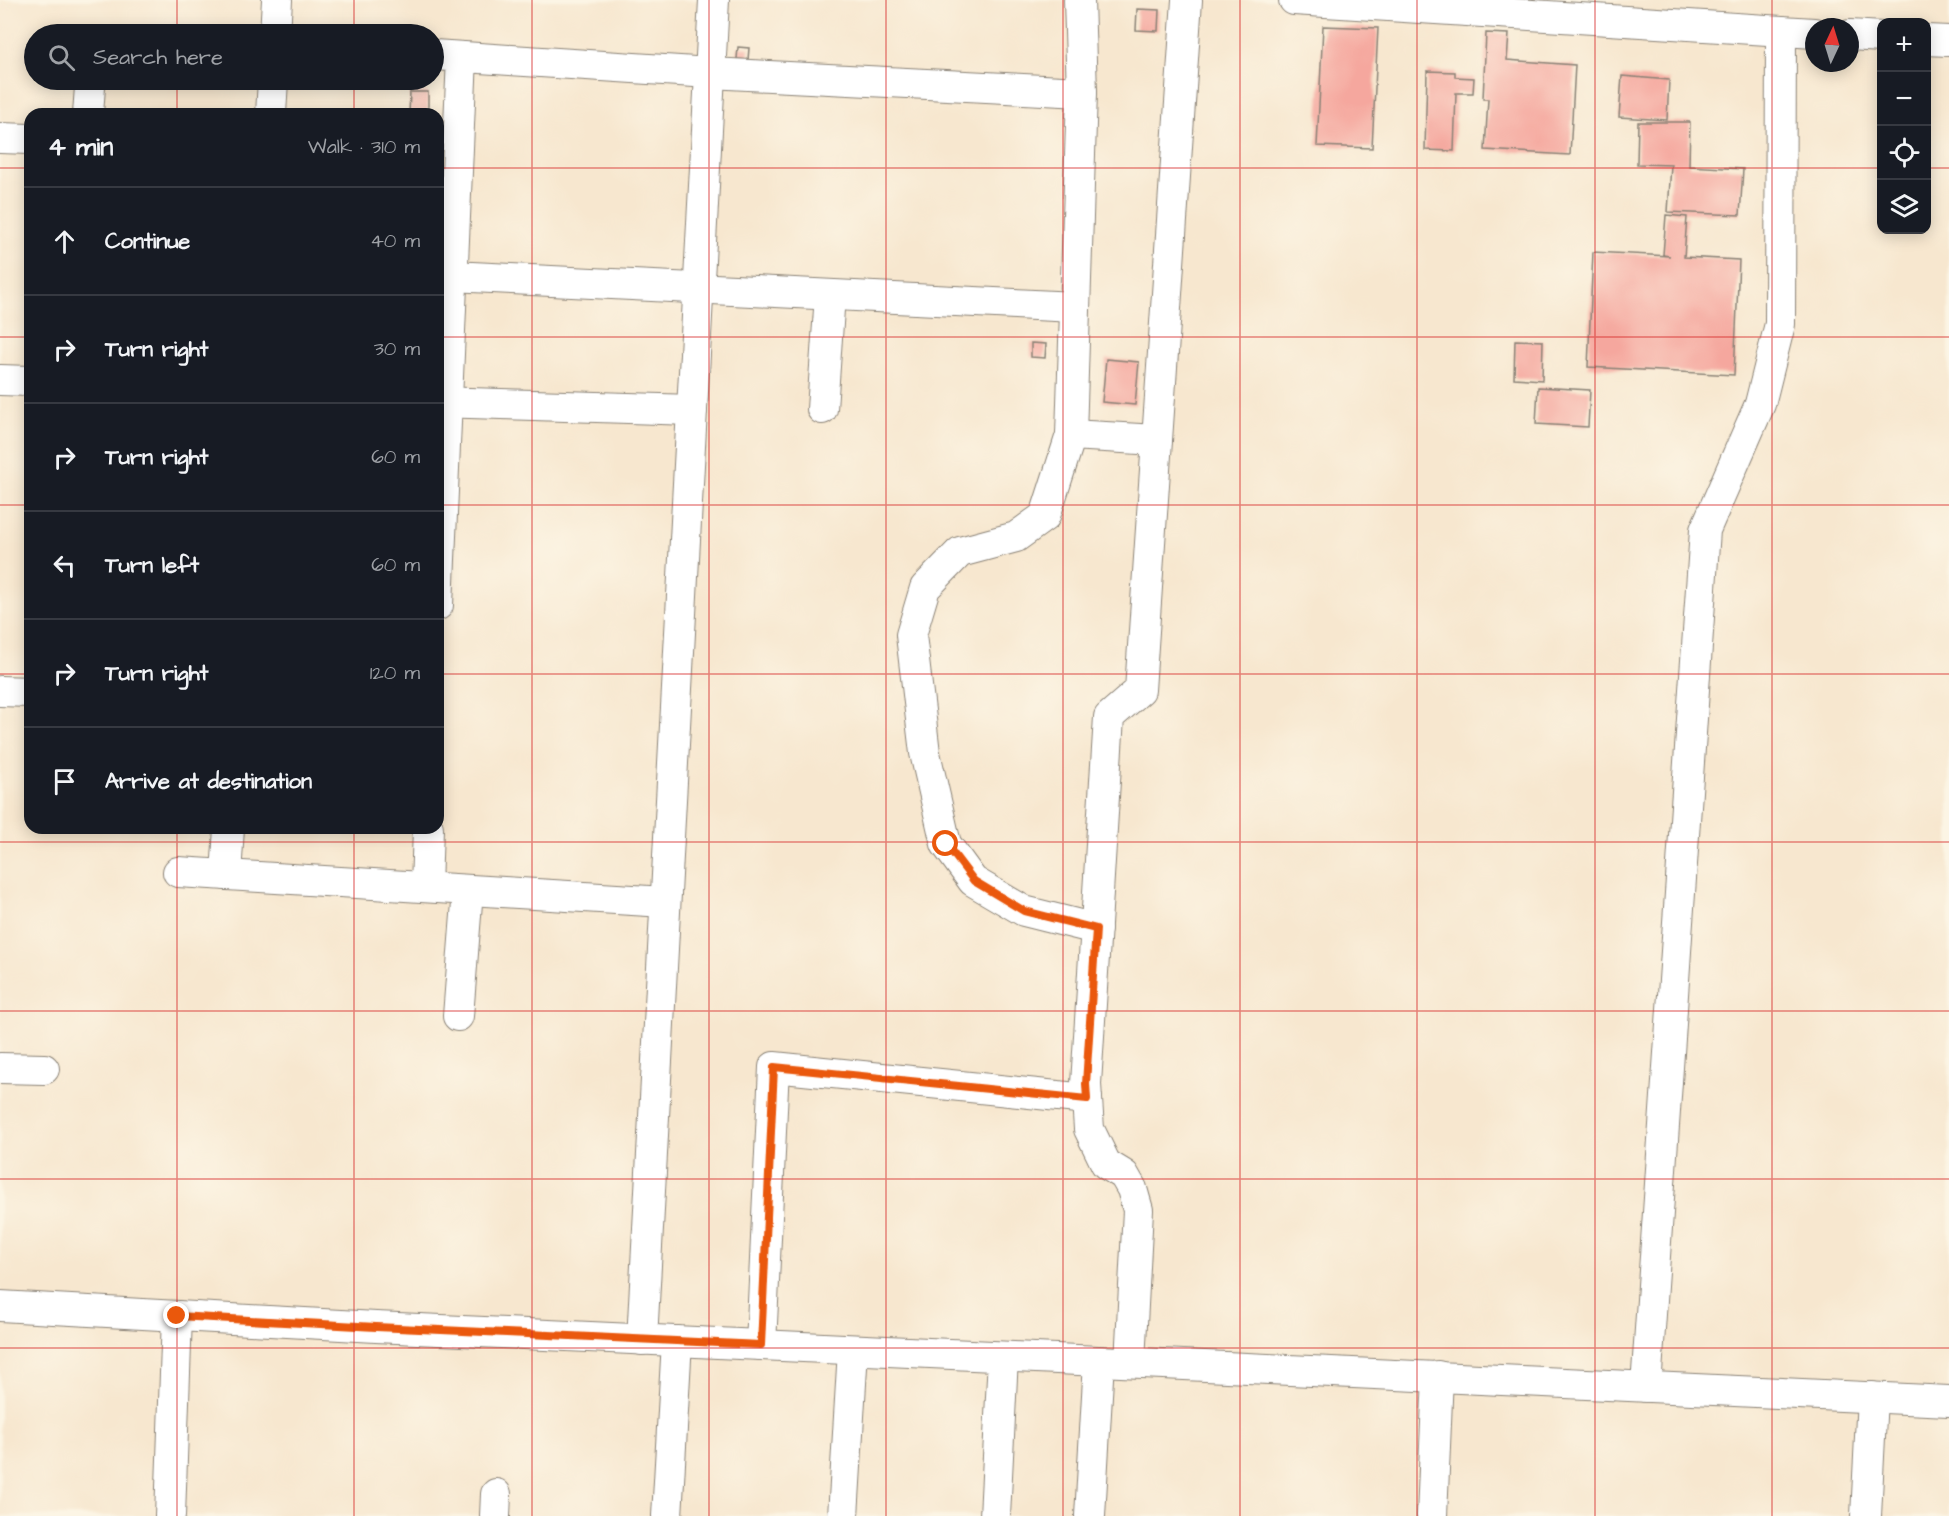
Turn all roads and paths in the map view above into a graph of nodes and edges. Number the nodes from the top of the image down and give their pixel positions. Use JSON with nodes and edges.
{"nodes":[{"id":1,"x":277,"y":0,"type":"edge"},
{"id":2,"x":714,"y":0,"type":"edge"},
{"id":3,"x":1079,"y":0,"type":"edge"},
{"id":4,"x":1187,"y":0,"type":"edge"},
{"id":5,"x":1294,"y":0,"type":"edge"},
{"id":6,"x":276,"y":24,"type":"edge"},
{"id":7,"x":1781,"y":31,"type":"junction"},
{"id":8,"x":1805,"y":32,"type":"edge"},
{"id":9,"x":1859,"y":36,"type":"edge"},
{"id":10,"x":1877,"y":37,"type":"edge"},
{"id":11,"x":1931,"y":40,"type":"edge"},
{"id":12,"x":1949,"y":41,"type":"edge"},
{"id":13,"x":448,"y":56,"type":"edge"},
{"id":14,"x":710,"y":74,"type":"junction"},
{"id":15,"x":272,"y":90,"type":"edge"},
{"id":16,"x":1082,"y":92,"type":"junction"},
{"id":17,"x":271,"y":108,"type":"edge"},
{"id":18,"x":0,"y":138,"type":"edge"},
{"id":19,"x":24,"y":140,"type":"edge"},
{"id":20,"x":452,"y":276,"type":"junction"},
{"id":21,"x":698,"y":288,"type":"junction"},
{"id":22,"x":830,"y":295,"type":"junction"},
{"id":23,"x":1075,"y":307,"type":"junction"},
{"id":24,"x":444,"y":377,"type":"edge"},
{"id":25,"x":0,"y":380,"type":"edge"},
{"id":26,"x":24,"y":381,"type":"edge"},
{"id":27,"x":444,"y":402,"type":"edge"},
{"id":28,"x":822,"y":409,"type":"dead end"},
{"id":29,"x":692,"y":410,"type":"junction"},
{"id":30,"x":1071,"y":435,"type":"junction"},
{"id":31,"x":1157,"y":440,"type":"junction"},
{"id":32,"x":0,"y":691,"type":"edge"},
{"id":33,"x":24,"y":692,"type":"edge"},
{"id":34,"x":229,"y":834,"type":"edge"},
{"id":35,"x":428,"y":834,"type":"edge"},
{"id":36,"x":178,"y":872,"type":"dead end"},
{"id":37,"x":226,"y":875,"type":"junction"},
{"id":38,"x":426,"y":887,"type":"junction"},
{"id":39,"x":468,"y":890,"type":"junction"},
{"id":40,"x":665,"y":902,"type":"junction"},
{"id":41,"x":1096,"y":929,"type":"junction"},
{"id":42,"x":459,"y":1016,"type":"dead end"},
{"id":43,"x":0,"y":1068,"type":"edge"},
{"id":44,"x":44,"y":1069,"type":"dead end"},
{"id":45,"x":1087,"y":1099,"type":"junction"},
{"id":46,"x":0,"y":1306,"type":"edge"},
{"id":47,"x":177,"y":1316,"type":"junction"},
{"id":48,"x":642,"y":1340,"type":"junction"},
{"id":49,"x":677,"y":1341,"type":"junction"},
{"id":50,"x":761,"y":1345,"type":"junction"},
{"id":51,"x":853,"y":1350,"type":"junction"},
{"id":52,"x":1003,"y":1357,"type":"junction"},
{"id":53,"x":1099,"y":1361,"type":"junction"},
{"id":54,"x":1130,"y":1362,"type":"junction"},
{"id":55,"x":1437,"y":1376,"type":"junction"},
{"id":56,"x":1647,"y":1387,"type":"junction"},
{"id":57,"x":1872,"y":1397,"type":"junction"},
{"id":58,"x":1949,"y":1401,"type":"edge"},
{"id":59,"x":170,"y":1516,"type":"edge"},
{"id":60,"x":667,"y":1516,"type":"edge"},
{"id":61,"x":843,"y":1516,"type":"edge"},
{"id":62,"x":995,"y":1516,"type":"edge"},
{"id":63,"x":1090,"y":1516,"type":"edge"},
{"id":64,"x":1432,"y":1516,"type":"edge"},
{"id":65,"x":1866,"y":1516,"type":"edge"}],
"edges":[{"from":1,"to":6,"type":"street"},
{"from":2,"to":14,"type":"street"},
{"from":3,"to":16,"type":"street"},
{"from":4,"to":31,"type":"street"},
{"from":5,"to":7,"type":"street"},
{"from":7,"to":8,"type":"street"},
{"from":7,"to":56,"type":"street"},
{"from":9,"to":10,"type":"street"},
{"from":11,"to":12,"type":"street"},
{"from":13,"to":14,"type":"street"},
{"from":13,"to":20,"type":"street"},
{"from":14,"to":16,"type":"street"},
{"from":14,"to":21,"type":"street"},
{"from":15,"to":17,"type":"street"},
{"from":16,"to":23,"type":"street"},
{"from":18,"to":19,"type":"street"},
{"from":20,"to":21,"type":"street"},
{"from":20,"to":24,"type":"street"},
{"from":21,"to":22,"type":"street"},
{"from":21,"to":29,"type":"street"},
{"from":22,"to":23,"type":"street"},
{"from":22,"to":28,"type":"street"},
{"from":23,"to":30,"type":"street"},
{"from":25,"to":26,"type":"street"},
{"from":27,"to":29,"type":"street"},
{"from":29,"to":40,"type":"street"},
{"from":30,"to":31,"type":"street"},
{"from":30,"to":41,"type":"street"},
{"from":31,"to":41,"type":"street"},
{"from":32,"to":33,"type":"street"},
{"from":34,"to":37,"type":"street"},
{"from":35,"to":38,"type":"street"},
{"from":36,"to":37,"type":"street"},
{"from":37,"to":38,"type":"street"},
{"from":38,"to":39,"type":"street"},
{"from":39,"to":40,"type":"street"},
{"from":39,"to":42,"type":"street"},
{"from":40,"to":48,"type":"street"},
{"from":41,"to":45,"type":"street"},
{"from":43,"to":44,"type":"street"},
{"from":45,"to":50,"type":"street"},
{"from":45,"to":54,"type":"street"},
{"from":46,"to":47,"type":"street"},
{"from":47,"to":48,"type":"street"},
{"from":47,"to":59,"type":"street"},
{"from":48,"to":49,"type":"street"},
{"from":49,"to":50,"type":"street"},
{"from":49,"to":60,"type":"street"},
{"from":50,"to":51,"type":"street"},
{"from":51,"to":52,"type":"street"},
{"from":51,"to":61,"type":"street"},
{"from":52,"to":53,"type":"street"},
{"from":52,"to":62,"type":"street"},
{"from":53,"to":54,"type":"street"},
{"from":53,"to":63,"type":"street"},
{"from":54,"to":55,"type":"street"},
{"from":55,"to":56,"type":"street"},
{"from":55,"to":64,"type":"street"},
{"from":56,"to":57,"type":"street"},
{"from":57,"to":58,"type":"street"},
{"from":57,"to":65,"type":"street"}]}
